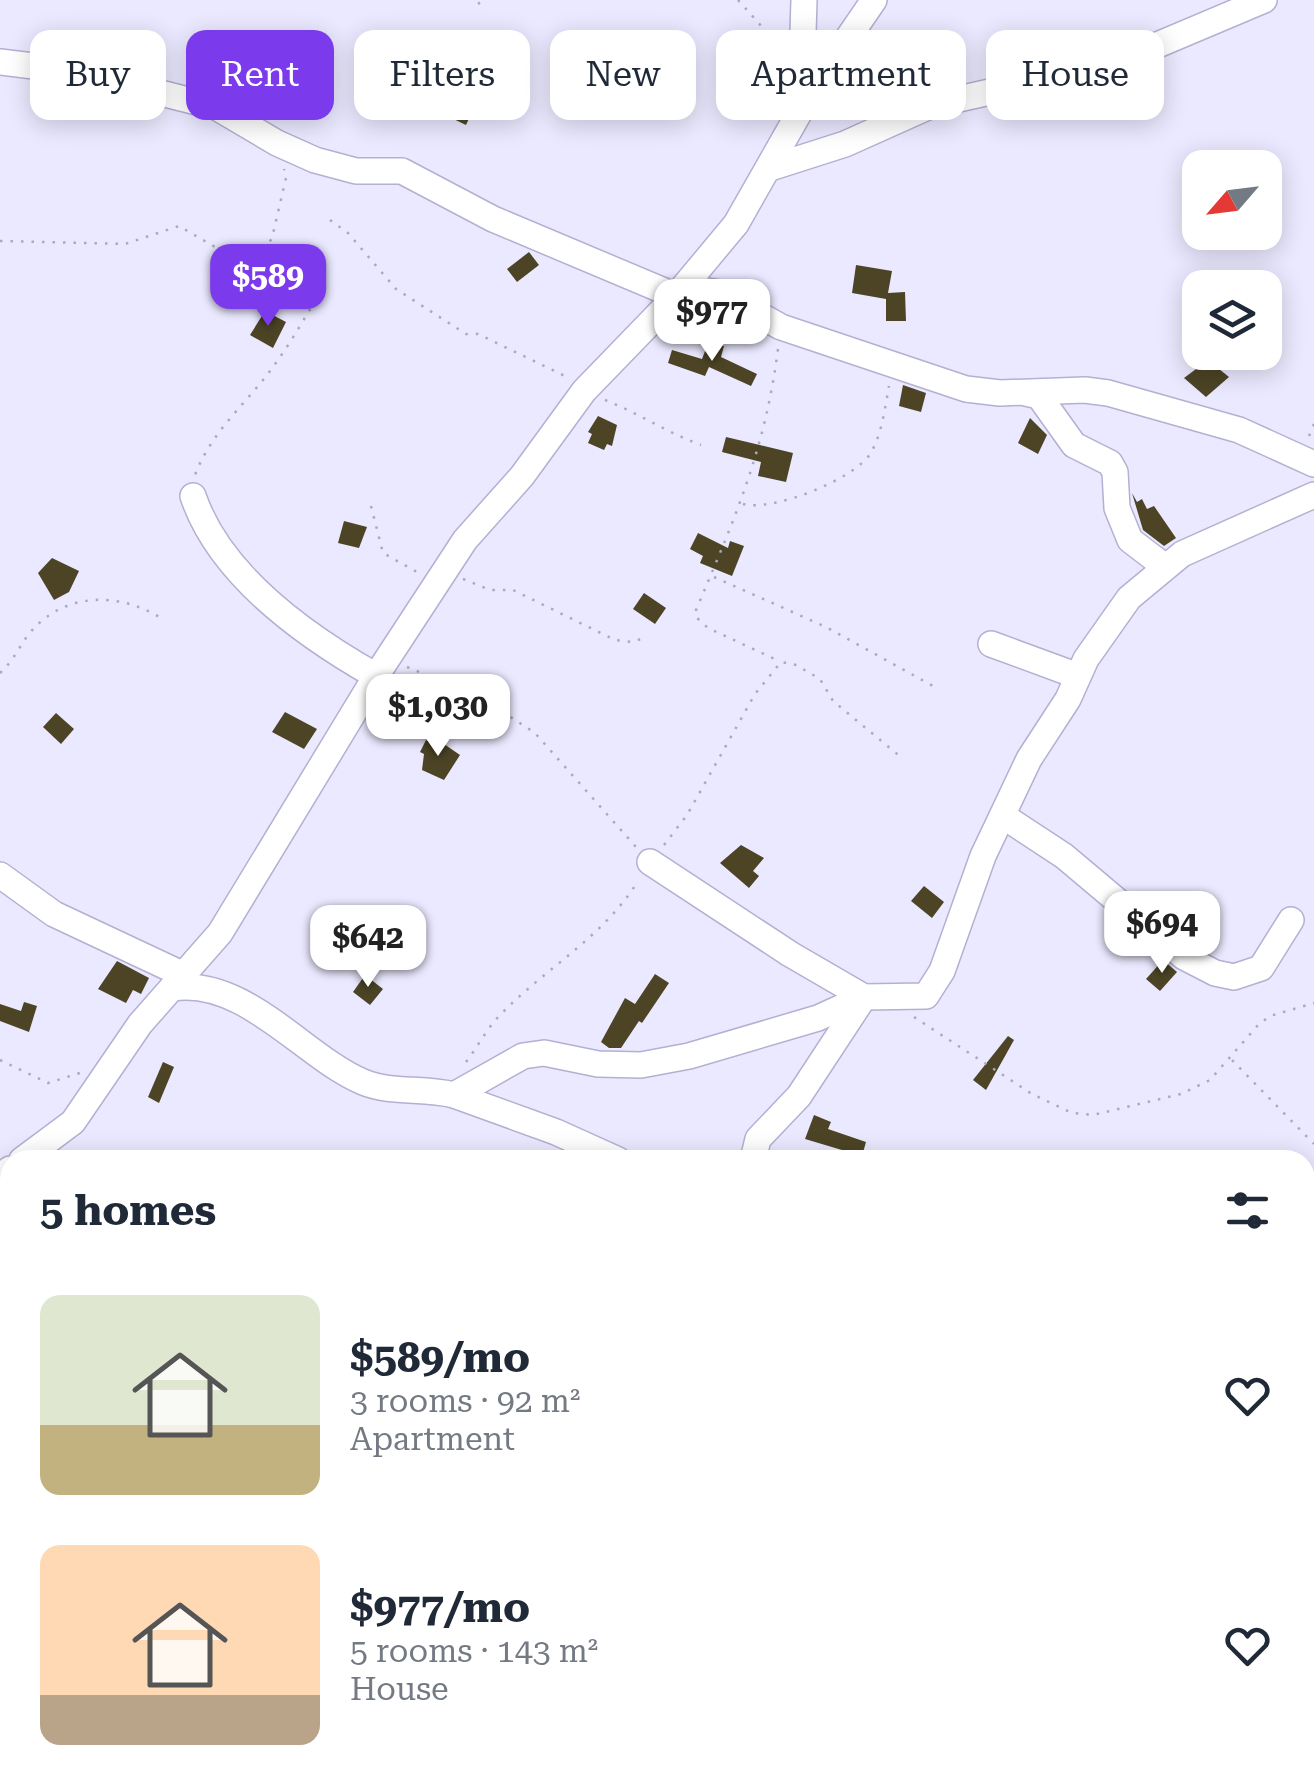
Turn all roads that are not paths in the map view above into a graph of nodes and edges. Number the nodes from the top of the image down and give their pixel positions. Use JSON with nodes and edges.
{"nodes":[{"id":1,"x":804,"y":0,"type":"edge"},
{"id":2,"x":874,"y":0,"type":"edge"},
{"id":3,"x":1264,"y":0,"type":"edge"},
{"id":4,"x":803,"y":30,"type":"edge"},
{"id":5,"x":854,"y":30,"type":"edge"},
{"id":6,"x":0,"y":62,"type":"edge"},
{"id":7,"x":797,"y":120,"type":"edge"},
{"id":8,"x":770,"y":168,"type":"junction"},
{"id":9,"x":676,"y":296,"type":"junction"},
{"id":10,"x":1026,"y":393,"type":"junction"},
{"id":11,"x":1314,"y":464,"type":"edge"},
{"id":12,"x":1314,"y":494,"type":"edge"},
{"id":13,"x":193,"y":496,"type":"road end"},
{"id":14,"x":1164,"y":566,"type":"junction"},
{"id":15,"x":991,"y":644,"type":"dead end"},
{"id":16,"x":382,"y":668,"type":"junction"},
{"id":17,"x":1078,"y":676,"type":"junction"},
{"id":18,"x":1003,"y":816,"type":"junction"},
{"id":19,"x":653,"y":857,"type":"road end"},
{"id":20,"x":0,"y":875,"type":"edge"},
{"id":21,"x":1291,"y":920,"type":"dead end"},
{"id":22,"x":179,"y":982,"type":"junction"},
{"id":23,"x":864,"y":997,"type":"junction"},
{"id":24,"x":454,"y":1095,"type":"junction"},
{"id":25,"x":35,"y":1150,"type":"edge"},
{"id":26,"x":596,"y":1150,"type":"edge"},
{"id":27,"x":755,"y":1150,"type":"edge"}],
"edges":[{"from":1,"to":4,"type":"street"},
{"from":2,"to":5,"type":"street"},
{"from":3,"to":8,"type":"street"},
{"from":6,"to":9,"type":"street"},
{"from":7,"to":8,"type":"street"},
{"from":8,"to":9,"type":"street"},
{"from":9,"to":10,"type":"street"},
{"from":9,"to":16,"type":"street"},
{"from":10,"to":11,"type":"street"},
{"from":10,"to":14,"type":"street"},
{"from":12,"to":14,"type":"street"},
{"from":13,"to":16,"type":"street"},
{"from":14,"to":17,"type":"street"},
{"from":15,"to":17,"type":"street"},
{"from":16,"to":22,"type":"street"},
{"from":17,"to":18,"type":"street"},
{"from":18,"to":21,"type":"street"},
{"from":18,"to":23,"type":"street"},
{"from":19,"to":23,"type":"street"},
{"from":20,"to":22,"type":"street"},
{"from":22,"to":24,"type":"street"},
{"from":22,"to":25,"type":"street"},
{"from":23,"to":24,"type":"street"},
{"from":23,"to":27,"type":"street"},
{"from":24,"to":26,"type":"street"}]}
